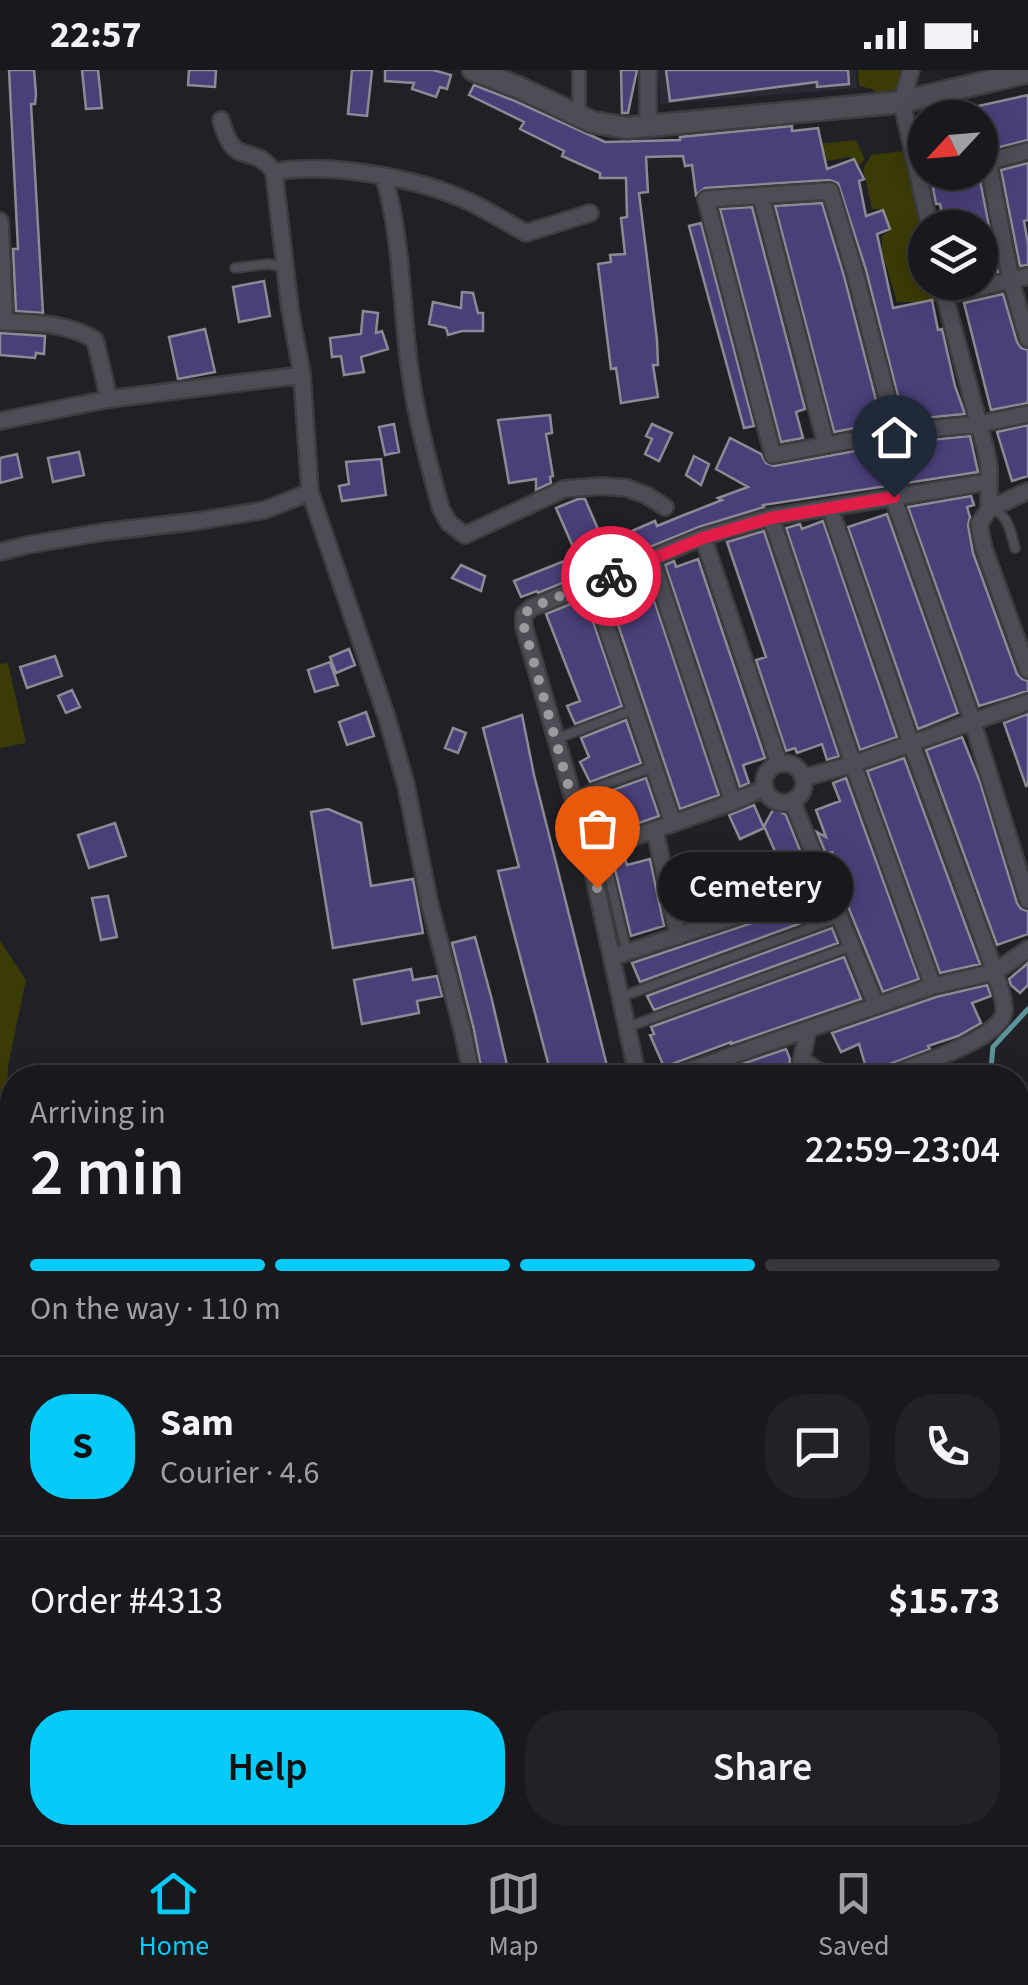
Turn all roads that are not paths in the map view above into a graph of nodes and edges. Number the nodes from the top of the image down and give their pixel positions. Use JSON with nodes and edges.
{"nodes":[{"id":1,"x":473,"y":70,"type":"edge"},
{"id":2,"x":579,"y":70,"type":"edge"},
{"id":3,"x":648,"y":70,"type":"edge"},
{"id":4,"x":911,"y":70,"type":"edge"},
{"id":5,"x":1028,"y":72,"type":"edge"},
{"id":6,"x":982,"y":77,"type":"edge"},
{"id":7,"x":520,"y":79,"type":"edge"},
{"id":8,"x":902,"y":102,"type":"junction"},
{"id":9,"x":579,"y":115,"type":"junction"},
{"id":10,"x":221,"y":120,"type":"dead end"},
{"id":11,"x":648,"y":128,"type":"junction"},
{"id":12,"x":908,"y":128,"type":"edge"},
{"id":13,"x":1028,"y":151,"type":"edge"},
{"id":14,"x":998,"y":159,"type":"edge"},
{"id":15,"x":274,"y":172,"type":"junction"},
{"id":16,"x":384,"y":177,"type":"junction"},
{"id":17,"x":990,"y":190,"type":"edge"},
{"id":18,"x":761,"y":196,"type":"junction"},
{"id":19,"x":590,"y":213,"type":"dead end"},
{"id":20,"x":0,"y":221,"type":"edge"},
{"id":21,"x":284,"y":266,"type":"junction"},
{"id":22,"x":235,"y":268,"type":"dead end"},
{"id":23,"x":1028,"y":276,"type":"edge"},
{"id":24,"x":1011,"y":281,"type":"junction"},
{"id":25,"x":998,"y":283,"type":"edge"},
{"id":26,"x":946,"y":300,"type":"edge"},
{"id":27,"x":2,"y":322,"type":"edge"},
{"id":28,"x":1028,"y":339,"type":"edge"},
{"id":29,"x":302,"y":374,"type":"junction"},
{"id":30,"x":109,"y":399,"type":"junction"},
{"id":31,"x":1028,"y":414,"type":"edge"},
{"id":32,"x":0,"y":422,"type":"edge"},
{"id":33,"x":978,"y":424,"type":"junction"},
{"id":34,"x":896,"y":432,"type":"junction"},
{"id":35,"x":826,"y":444,"type":"junction"},
{"id":36,"x":988,"y":482,"type":"junction"},
{"id":37,"x":1028,"y":491,"type":"edge"},
{"id":38,"x":310,"y":492,"type":"junction"},
{"id":39,"x":894,"y":497,"type":"junction"},
{"id":40,"x":664,"y":506,"type":"dead end"},
{"id":41,"x":830,"y":508,"type":"junction"},
{"id":42,"x":989,"y":508,"type":"junction"},
{"id":43,"x":771,"y":518,"type":"junction"},
{"id":44,"x":703,"y":538,"type":"junction"},
{"id":45,"x":1015,"y":548,"type":"dead end"},
{"id":46,"x":0,"y":552,"type":"edge"},
{"id":47,"x":652,"y":560,"type":"junction"},
{"id":48,"x":592,"y":584,"type":"junction"},
{"id":49,"x":1028,"y":670,"type":"edge"},
{"id":50,"x":1028,"y":702,"type":"edge"},
{"id":51,"x":635,"y":710,"type":"junction"},
{"id":52,"x":972,"y":720,"type":"junction"},
{"id":53,"x":556,"y":739,"type":"junction"},
{"id":54,"x":911,"y":743,"type":"junction"},
{"id":55,"x":779,"y":764,"type":"junction"},
{"id":56,"x":853,"y":764,"type":"junction"},
{"id":57,"x":654,"y":766,"type":"junction"},
{"id":58,"x":804,"y":778,"type":"junction"},
{"id":59,"x":765,"y":788,"type":"junction"},
{"id":60,"x":573,"y":796,"type":"junction"},
{"id":61,"x":792,"y":801,"type":"junction"},
{"id":62,"x":733,"y":802,"type":"junction"},
{"id":63,"x":673,"y":823,"type":"junction"},
{"id":64,"x":655,"y":830,"type":"junction"},
{"id":65,"x":596,"y":851,"type":"junction"},
{"id":66,"x":827,"y":886,"type":"junction"},
{"id":67,"x":1028,"y":900,"type":"edge"},
{"id":68,"x":840,"y":917,"type":"junction"},
{"id":69,"x":678,"y":936,"type":"junction"},
{"id":70,"x":852,"y":946,"type":"junction"},
{"id":71,"x":1028,"y":948,"type":"edge"},
{"id":72,"x":620,"y":955,"type":"junction"},
{"id":73,"x":995,"y":972,"type":"junction"},
{"id":74,"x":933,"y":986,"type":"junction"},
{"id":75,"x":621,"y":997,"type":"junction"},
{"id":76,"x":876,"y":1006,"type":"junction"},
{"id":77,"x":628,"y":1027,"type":"junction"},
{"id":78,"x":808,"y":1029,"type":"junction"},
{"id":79,"x":802,"y":1060,"type":"junction"},
{"id":80,"x":469,"y":1065,"type":"edge"},
{"id":81,"x":635,"y":1065,"type":"edge"},
{"id":82,"x":705,"y":1065,"type":"edge"},
{"id":83,"x":801,"y":1065,"type":"edge"},
{"id":84,"x":810,"y":1065,"type":"edge"},
{"id":85,"x":916,"y":1065,"type":"edge"}],
"edges":[{"from":1,"to":7,"type":"street"},
{"from":2,"to":9,"type":"street"},
{"from":3,"to":11,"type":"street"},
{"from":4,"to":8,"type":"street"},
{"from":5,"to":6,"type":"street"},
{"from":6,"to":8,"type":"street"},
{"from":7,"to":9,"type":"street"},
{"from":8,"to":11,"type":"street"},
{"from":8,"to":12,"type":"street"},
{"from":9,"to":11,"type":"street"},
{"from":10,"to":15,"type":"street"},
{"from":13,"to":14,"type":"street"},
{"from":15,"to":16,"type":"street"},
{"from":15,"to":21,"type":"street"},
{"from":16,"to":19,"type":"street"},
{"from":16,"to":40,"type":"street"},
{"from":17,"to":24,"type":"street"},
{"from":18,"to":34,"type":"street"},
{"from":18,"to":35,"type":"street"},
{"from":18,"to":35,"type":"street"},
{"from":20,"to":27,"type":"street"},
{"from":21,"to":22,"type":"lane"},
{"from":21,"to":29,"type":"street"},
{"from":23,"to":24,"type":"street"},
{"from":24,"to":25,"type":"street"},
{"from":24,"to":28,"type":"street"},
{"from":26,"to":33,"type":"street"},
{"from":27,"to":30,"type":"street"},
{"from":29,"to":30,"type":"street"},
{"from":29,"to":38,"type":"street"},
{"from":30,"to":32,"type":"street"},
{"from":31,"to":33,"type":"street"},
{"from":33,"to":34,"type":"street"},
{"from":33,"to":36,"type":"street"},
{"from":34,"to":35,"type":"street"},
{"from":36,"to":39,"type":"street"},
{"from":36,"to":42,"type":"street"},
{"from":37,"to":42,"type":"street"},
{"from":38,"to":46,"type":"street"},
{"from":38,"to":80,"type":"street"},
{"from":39,"to":41,"type":"street"},
{"from":39,"to":52,"type":"street"},
{"from":41,"to":43,"type":"street"},
{"from":41,"to":54,"type":"street"},
{"from":42,"to":45,"type":"lane"},
{"from":42,"to":49,"type":"street"},
{"from":43,"to":44,"type":"street"},
{"from":43,"to":56,"type":"street"},
{"from":44,"to":47,"type":"street"},
{"from":44,"to":55,"type":"street"},
{"from":47,"to":48,"type":"street"},
{"from":47,"to":62,"type":"street"},
{"from":48,"to":51,"type":"street"},
{"from":48,"to":53,"type":"street"},
{"from":50,"to":52,"type":"street"},
{"from":51,"to":53,"type":"lane"},
{"from":51,"to":57,"type":"street"},
{"from":52,"to":54,"type":"street"},
{"from":52,"to":67,"type":"street"},
{"from":53,"to":60,"type":"street"},
{"from":54,"to":56,"type":"street"},
{"from":54,"to":73,"type":"street"},
{"from":55,"to":58,"type":"street"},
{"from":55,"to":59,"type":"street"},
{"from":56,"to":58,"type":"street"},
{"from":56,"to":74,"type":"street"},
{"from":57,"to":60,"type":"lane"},
{"from":57,"to":63,"type":"street"},
{"from":58,"to":61,"type":"street"},
{"from":59,"to":61,"type":"street"},
{"from":59,"to":62,"type":"street"},
{"from":60,"to":65,"type":"street"},
{"from":61,"to":66,"type":"street"},
{"from":62,"to":63,"type":"street"},
{"from":63,"to":64,"type":"street"},
{"from":64,"to":65,"type":"street"},
{"from":64,"to":69,"type":"street"},
{"from":65,"to":72,"type":"street"},
{"from":66,"to":68,"type":"street"},
{"from":66,"to":69,"type":"street"},
{"from":68,"to":70,"type":"street"},
{"from":68,"to":75,"type":"lane"},
{"from":69,"to":72,"type":"street"},
{"from":70,"to":76,"type":"street"},
{"from":70,"to":77,"type":"lane"},
{"from":71,"to":73,"type":"street"},
{"from":72,"to":75,"type":"street"},
{"from":73,"to":74,"type":"street"},
{"from":73,"to":85,"type":"street"},
{"from":74,"to":76,"type":"street"},
{"from":75,"to":77,"type":"street"},
{"from":76,"to":78,"type":"street"},
{"from":77,"to":81,"type":"street"},
{"from":78,"to":79,"type":"street"},
{"from":78,"to":82,"type":"street"},
{"from":79,"to":83,"type":"street"},
{"from":79,"to":84,"type":"street"}]}
